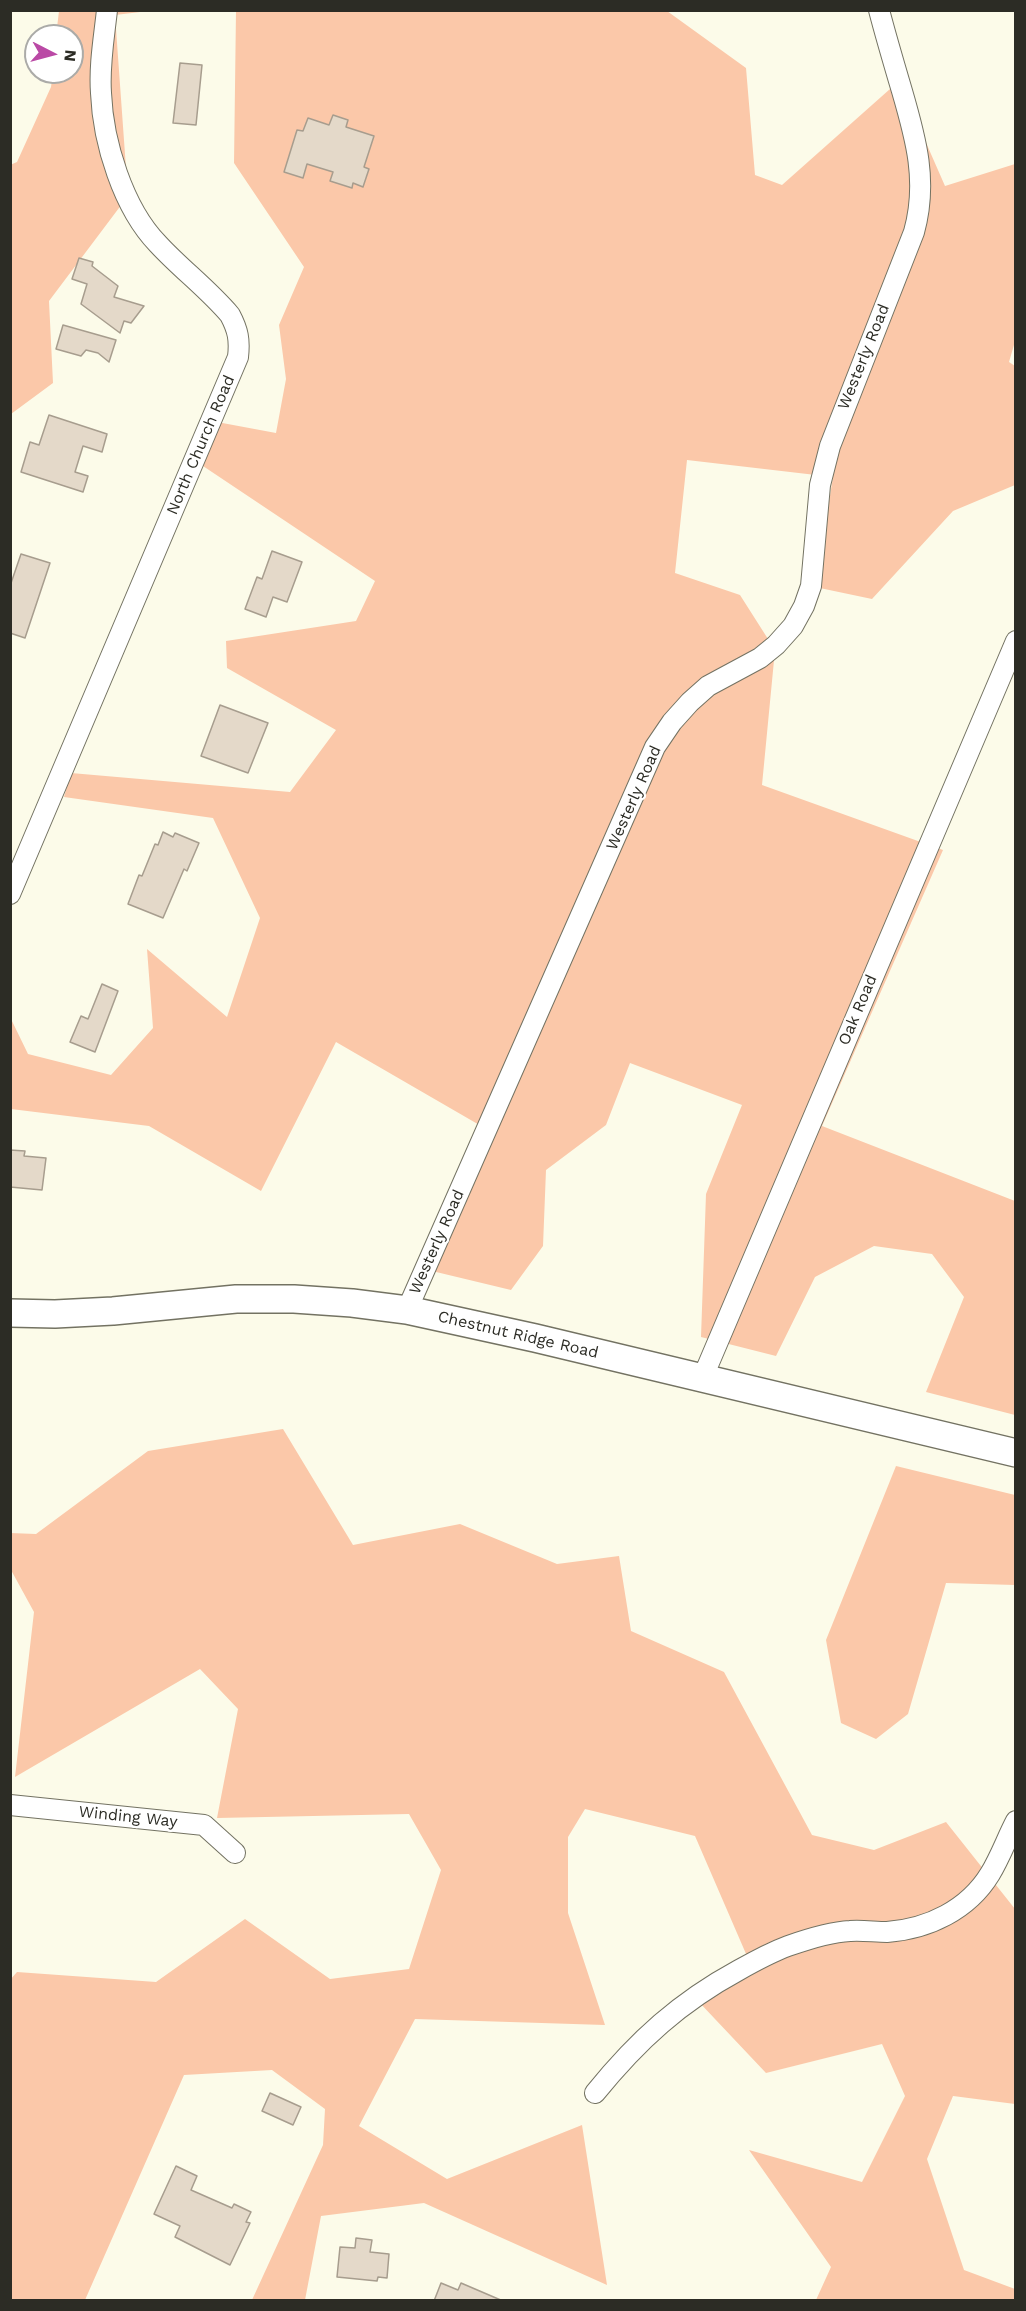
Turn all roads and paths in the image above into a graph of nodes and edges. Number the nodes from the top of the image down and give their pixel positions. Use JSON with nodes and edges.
{"nodes":[{"id":1,"x":107,"y":10,"type":"edge"},
{"id":2,"x":879,"y":10,"type":"edge"},
{"id":3,"x":1016,"y":641,"type":"edge"},
{"id":4,"x":10,"y":894,"type":"edge"},
{"id":5,"x":407,"y":1310,"type":"junction"},
{"id":6,"x":10,"y":1313,"type":"edge"},
{"id":7,"x":702,"y":1379,"type":"junction"},
{"id":8,"x":1016,"y":1453,"type":"edge"},
{"id":9,"x":10,"y":1805,"type":"edge"},
{"id":10,"x":1016,"y":1821,"type":"edge"},
{"id":11,"x":235,"y":1853,"type":"dead end"},
{"id":12,"x":595,"y":2093,"type":"dead end"}],
"edges":[{"from":1,"to":4,"type":"street","name":"North Church Road"},
{"from":2,"to":5,"type":"street","name":"Westerly Road"},
{"from":3,"to":7,"type":"street","name":"Oak Road"},
{"from":5,"to":6,"type":"main road","name":"Chestnut Ridge Road"},
{"from":5,"to":7,"type":"main road","name":"Chestnut Ridge Road"},
{"from":7,"to":8,"type":"main road","name":"Chestnut Ridge Road"},
{"from":9,"to":11,"type":"street","name":"Winding Way"},
{"from":10,"to":12,"type":"street"}]}
